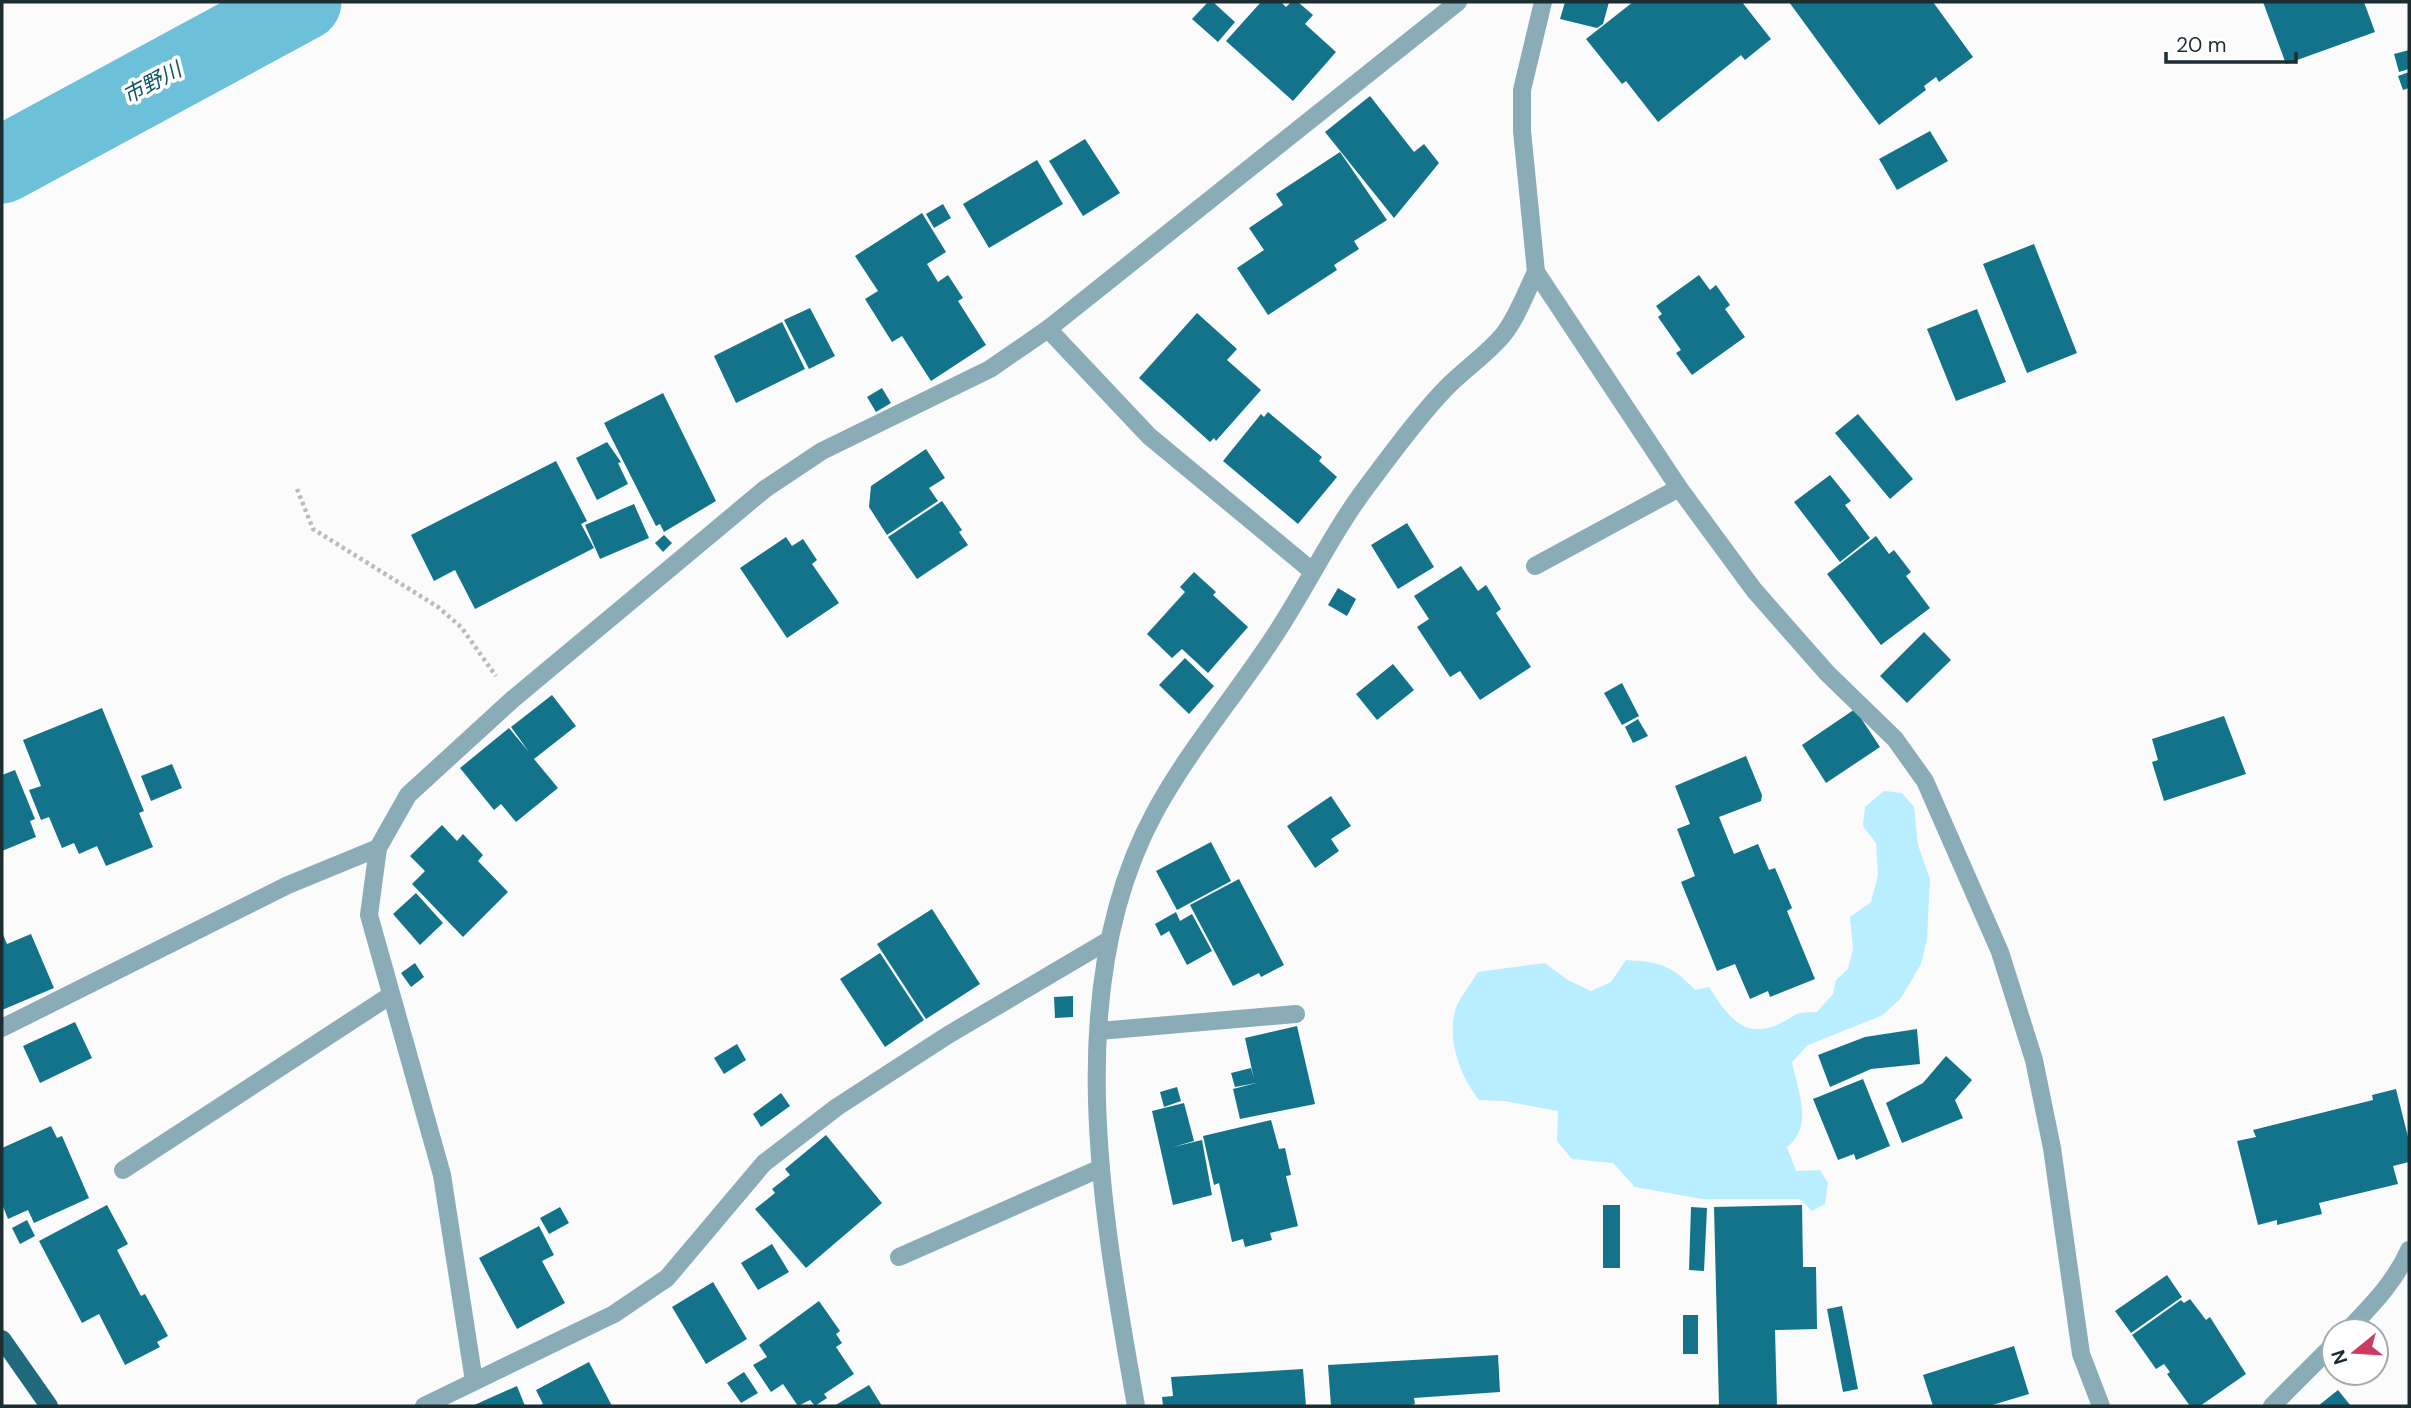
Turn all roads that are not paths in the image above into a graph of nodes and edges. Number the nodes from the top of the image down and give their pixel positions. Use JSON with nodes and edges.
{"nodes":[{"id":1,"x":1458,"y":2,"type":"edge"},
{"id":2,"x":1544,"y":2,"type":"edge"},
{"id":3,"x":1536,"y":272,"type":"junction"},
{"id":4,"x":1048,"y":329,"type":"junction"},
{"id":5,"x":1679,"y":488,"type":"junction"},
{"id":6,"x":1535,"y":566,"type":"dead end"},
{"id":7,"x":1312,"y":571,"type":"junction"},
{"id":8,"x":378,"y":848,"type":"junction"},
{"id":9,"x":1109,"y":940,"type":"junction"},
{"id":10,"x":391,"y":995,"type":"junction"},
{"id":11,"x":1296,"y":1014,"type":"dead end"},
{"id":12,"x":2,"y":1028,"type":"edge"},
{"id":13,"x":1099,"y":1031,"type":"junction"},
{"id":14,"x":1101,"y":1168,"type":"junction"},
{"id":15,"x":123,"y":1170,"type":"dead end"},
{"id":16,"x":2409,"y":1250,"type":"edge"},
{"id":17,"x":899,"y":1257,"type":"dead end"},
{"id":18,"x":2361,"y":1317,"type":"edge"},
{"id":19,"x":2,"y":1339,"type":"edge"},
{"id":20,"x":2320,"y":1358,"type":"edge"},
{"id":21,"x":474,"y":1381,"type":"junction"},
{"id":22,"x":49,"y":1406,"type":"edge"},
{"id":23,"x":424,"y":1406,"type":"edge"},
{"id":24,"x":1136,"y":1406,"type":"edge"},
{"id":25,"x":2101,"y":1406,"type":"edge"},
{"id":26,"x":2272,"y":1406,"type":"edge"}],
"edges":[{"from":1,"to":4,"type":"street"},
{"from":2,"to":3,"type":"street"},
{"from":3,"to":5,"type":"street"},
{"from":3,"to":7,"type":"street"},
{"from":4,"to":7,"type":"street"},
{"from":4,"to":8,"type":"street"},
{"from":5,"to":6,"type":"street"},
{"from":5,"to":25,"type":"street"},
{"from":7,"to":9,"type":"street"},
{"from":8,"to":10,"type":"street"},
{"from":8,"to":12,"type":"street"},
{"from":9,"to":13,"type":"street"},
{"from":9,"to":21,"type":"street"},
{"from":10,"to":15,"type":"street"},
{"from":10,"to":21,"type":"street"},
{"from":11,"to":13,"type":"street"},
{"from":13,"to":14,"type":"street"},
{"from":14,"to":17,"type":"street"},
{"from":14,"to":24,"type":"street"},
{"from":16,"to":18,"type":"street"},
{"from":19,"to":22,"type":"main road"},
{"from":20,"to":26,"type":"street"},
{"from":21,"to":23,"type":"street"}]}
